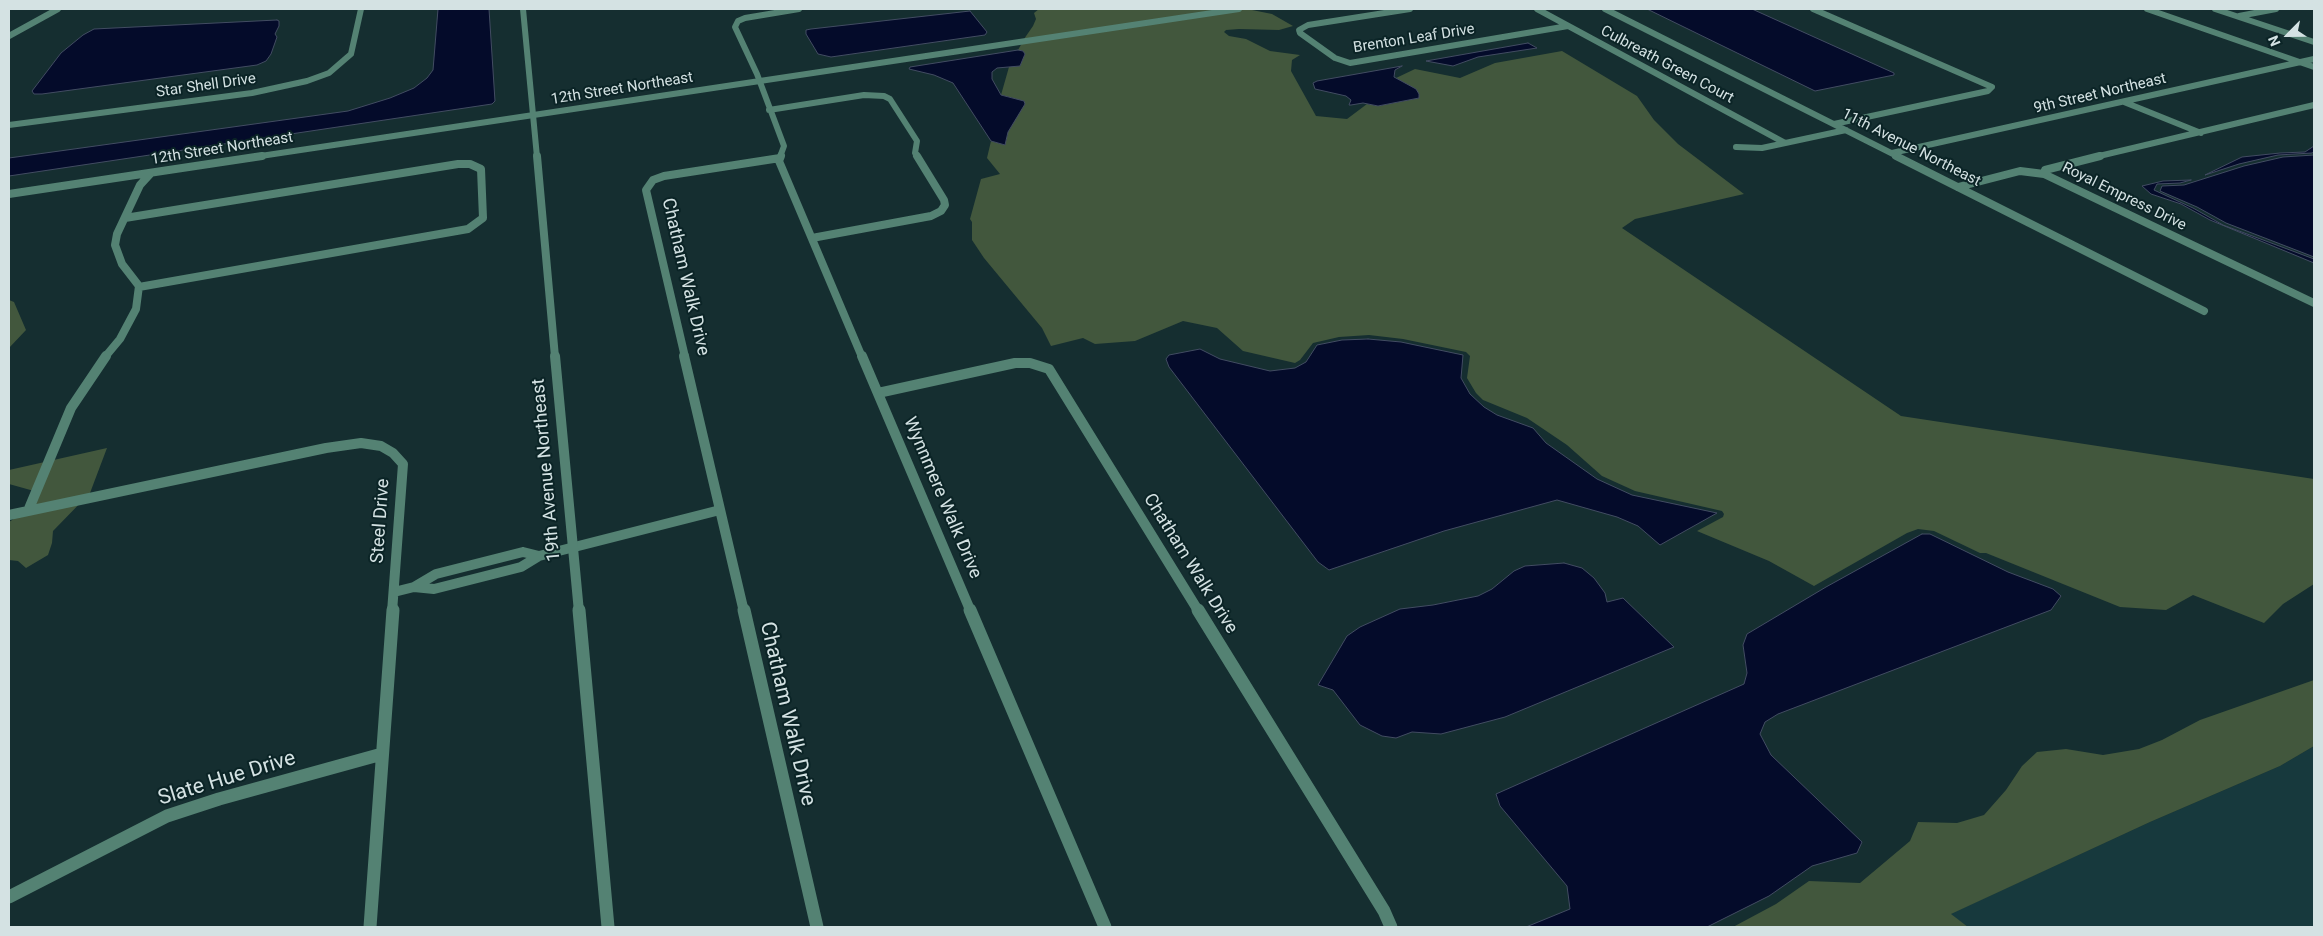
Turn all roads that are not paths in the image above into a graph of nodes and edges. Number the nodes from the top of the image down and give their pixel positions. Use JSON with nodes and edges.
{"nodes":[{"id":1,"x":58,"y":9,"type":"edge"},
{"id":2,"x":361,"y":9,"type":"edge"},
{"id":3,"x":523,"y":9,"type":"edge"},
{"id":4,"x":799,"y":9,"type":"edge"},
{"id":5,"x":1240,"y":9,"type":"edge"},
{"id":6,"x":1410,"y":9,"type":"edge"},
{"id":7,"x":1536,"y":9,"type":"edge"},
{"id":8,"x":1605,"y":9,"type":"edge"},
{"id":9,"x":1813,"y":9,"type":"edge"},
{"id":10,"x":2147,"y":9,"type":"edge"},
{"id":11,"x":2216,"y":9,"type":"edge"},
{"id":12,"x":2276,"y":9,"type":"edge"},
{"id":13,"x":2238,"y":16,"type":"junction"},
{"id":14,"x":1568,"y":26,"type":"junction"},
{"id":15,"x":9,"y":36,"type":"edge"},
{"id":16,"x":2314,"y":42,"type":"edge"},
{"id":17,"x":2314,"y":59,"type":"edge"},
{"id":18,"x":2300,"y":62,"type":"junction"},
{"id":19,"x":2314,"y":67,"type":"edge"},
{"id":20,"x":758,"y":81,"type":"junction"},
{"id":21,"x":2124,"y":102,"type":"junction"},
{"id":22,"x":2314,"y":105,"type":"edge"},
{"id":23,"x":769,"y":110,"type":"junction"},
{"id":24,"x":532,"y":116,"type":"junction"},
{"id":25,"x":1834,"y":124,"type":"junction"},
{"id":26,"x":9,"y":125,"type":"edge"},
{"id":27,"x":1846,"y":130,"type":"junction"},
{"id":28,"x":2201,"y":133,"type":"junction"},
{"id":29,"x":1785,"y":143,"type":"junction"},
{"id":30,"x":1736,"y":148,"type":"dead end"},
{"id":31,"x":1892,"y":153,"type":"junction"},
{"id":32,"x":780,"y":158,"type":"junction"},
{"id":33,"x":151,"y":173,"type":"junction"},
{"id":34,"x":2044,"y":174,"type":"junction"},
{"id":35,"x":1958,"y":187,"type":"junction"},
{"id":36,"x":9,"y":194,"type":"edge"},
{"id":37,"x":125,"y":218,"type":"junction"},
{"id":38,"x":812,"y":238,"type":"junction"},
{"id":39,"x":139,"y":287,"type":"junction"},
{"id":40,"x":2314,"y":303,"type":"edge"},
{"id":41,"x":2204,"y":311,"type":"dead end"},
{"id":42,"x":878,"y":393,"type":"junction"},
{"id":43,"x":720,"y":510,"type":"junction"},
{"id":44,"x":28,"y":511,"type":"junction"},
{"id":45,"x":9,"y":515,"type":"edge"},
{"id":46,"x":573,"y":547,"type":"junction"},
{"id":47,"x":394,"y":592,"type":"junction"},
{"id":48,"x":382,"y":754,"type":"junction"},
{"id":49,"x":9,"y":897,"type":"edge"},
{"id":50,"x":370,"y":927,"type":"edge"},
{"id":51,"x":608,"y":927,"type":"edge"},
{"id":52,"x":817,"y":927,"type":"edge"},
{"id":53,"x":1105,"y":927,"type":"edge"},
{"id":54,"x":1391,"y":927,"type":"edge"}],
"edges":[{"from":1,"to":15,"type":"street"},
{"from":2,"to":26,"type":"street","name":"Star Shell Drive"},
{"from":3,"to":24,"type":"street","name":"19th Avenue Northeast"},
{"from":4,"to":20,"type":"street","name":"Wynnmere Walk Drive"},
{"from":5,"to":20,"type":"street","name":"12th Street Northeast"},
{"from":6,"to":14,"type":"street","name":"Brenton Leaf Drive"},
{"from":7,"to":14,"type":"street","name":"Culbreath Green Court"},
{"from":8,"to":25,"type":"street","name":"11th Avenue Northeast"},
{"from":9,"to":25,"type":"street"},
{"from":10,"to":18,"type":"street"},
{"from":11,"to":13,"type":"street"},
{"from":12,"to":13,"type":"street"},
{"from":13,"to":16,"type":"street"},
{"from":14,"to":29,"type":"street","name":"Culbreath Green Court"},
{"from":17,"to":18,"type":"street","name":"9th Street Northeast"},
{"from":18,"to":19,"type":"street"},
{"from":18,"to":21,"type":"street","name":"9th Street Northeast"},
{"from":20,"to":23,"type":"street","name":"Wynnmere Walk Drive"},
{"from":20,"to":24,"type":"street","name":"12th Street Northeast"},
{"from":21,"to":28,"type":"street"},
{"from":21,"to":31,"type":"street","name":"9th Street Northeast"},
{"from":22,"to":28,"type":"street","name":"Royal Empress Drive"},
{"from":23,"to":32,"type":"street","name":"Wynnmere Walk Drive"},
{"from":23,"to":38,"type":"street"},
{"from":24,"to":33,"type":"street","name":"12th Street Northeast"},
{"from":24,"to":46,"type":"street","name":"19th Avenue Northeast"},
{"from":25,"to":27,"type":"street","name":"11th Avenue Northeast"},
{"from":27,"to":29,"type":"street"},
{"from":27,"to":31,"type":"street","name":"11th Avenue Northeast"},
{"from":28,"to":34,"type":"street","name":"Royal Empress Drive"},
{"from":29,"to":30,"type":"street"},
{"from":31,"to":35,"type":"street","name":"11th Avenue Northeast"},
{"from":32,"to":38,"type":"street","name":"Wynnmere Walk Drive"},
{"from":32,"to":43,"type":"street","name":"Chatham Walk Drive"},
{"from":33,"to":36,"type":"street","name":"12th Street Northeast"},
{"from":33,"to":37,"type":"street"},
{"from":34,"to":35,"type":"street"},
{"from":34,"to":40,"type":"street","name":"Royal Empress Drive"},
{"from":35,"to":41,"type":"street","name":"11th Avenue Northeast"},
{"from":37,"to":39,"type":"street"},
{"from":37,"to":39,"type":"street"},
{"from":38,"to":42,"type":"street","name":"Wynnmere Walk Drive"},
{"from":39,"to":44,"type":"street"},
{"from":42,"to":53,"type":"street","name":"Wynnmere Walk Drive"},
{"from":42,"to":54,"type":"street","name":"Chatham Walk Drive"},
{"from":43,"to":46,"type":"street"},
{"from":43,"to":52,"type":"street","name":"Chatham Walk Drive"},
{"from":44,"to":45,"type":"street","name":"Steel Drive"},
{"from":44,"to":47,"type":"street","name":"Steel Drive"},
{"from":46,"to":47,"type":"street"},
{"from":46,"to":51,"type":"street","name":"19th Avenue Northeast"},
{"from":47,"to":48,"type":"street","name":"Steel Drive"},
{"from":48,"to":49,"type":"street","name":"Slate Hue Drive"},
{"from":48,"to":50,"type":"street","name":"Steel Drive"}]}
